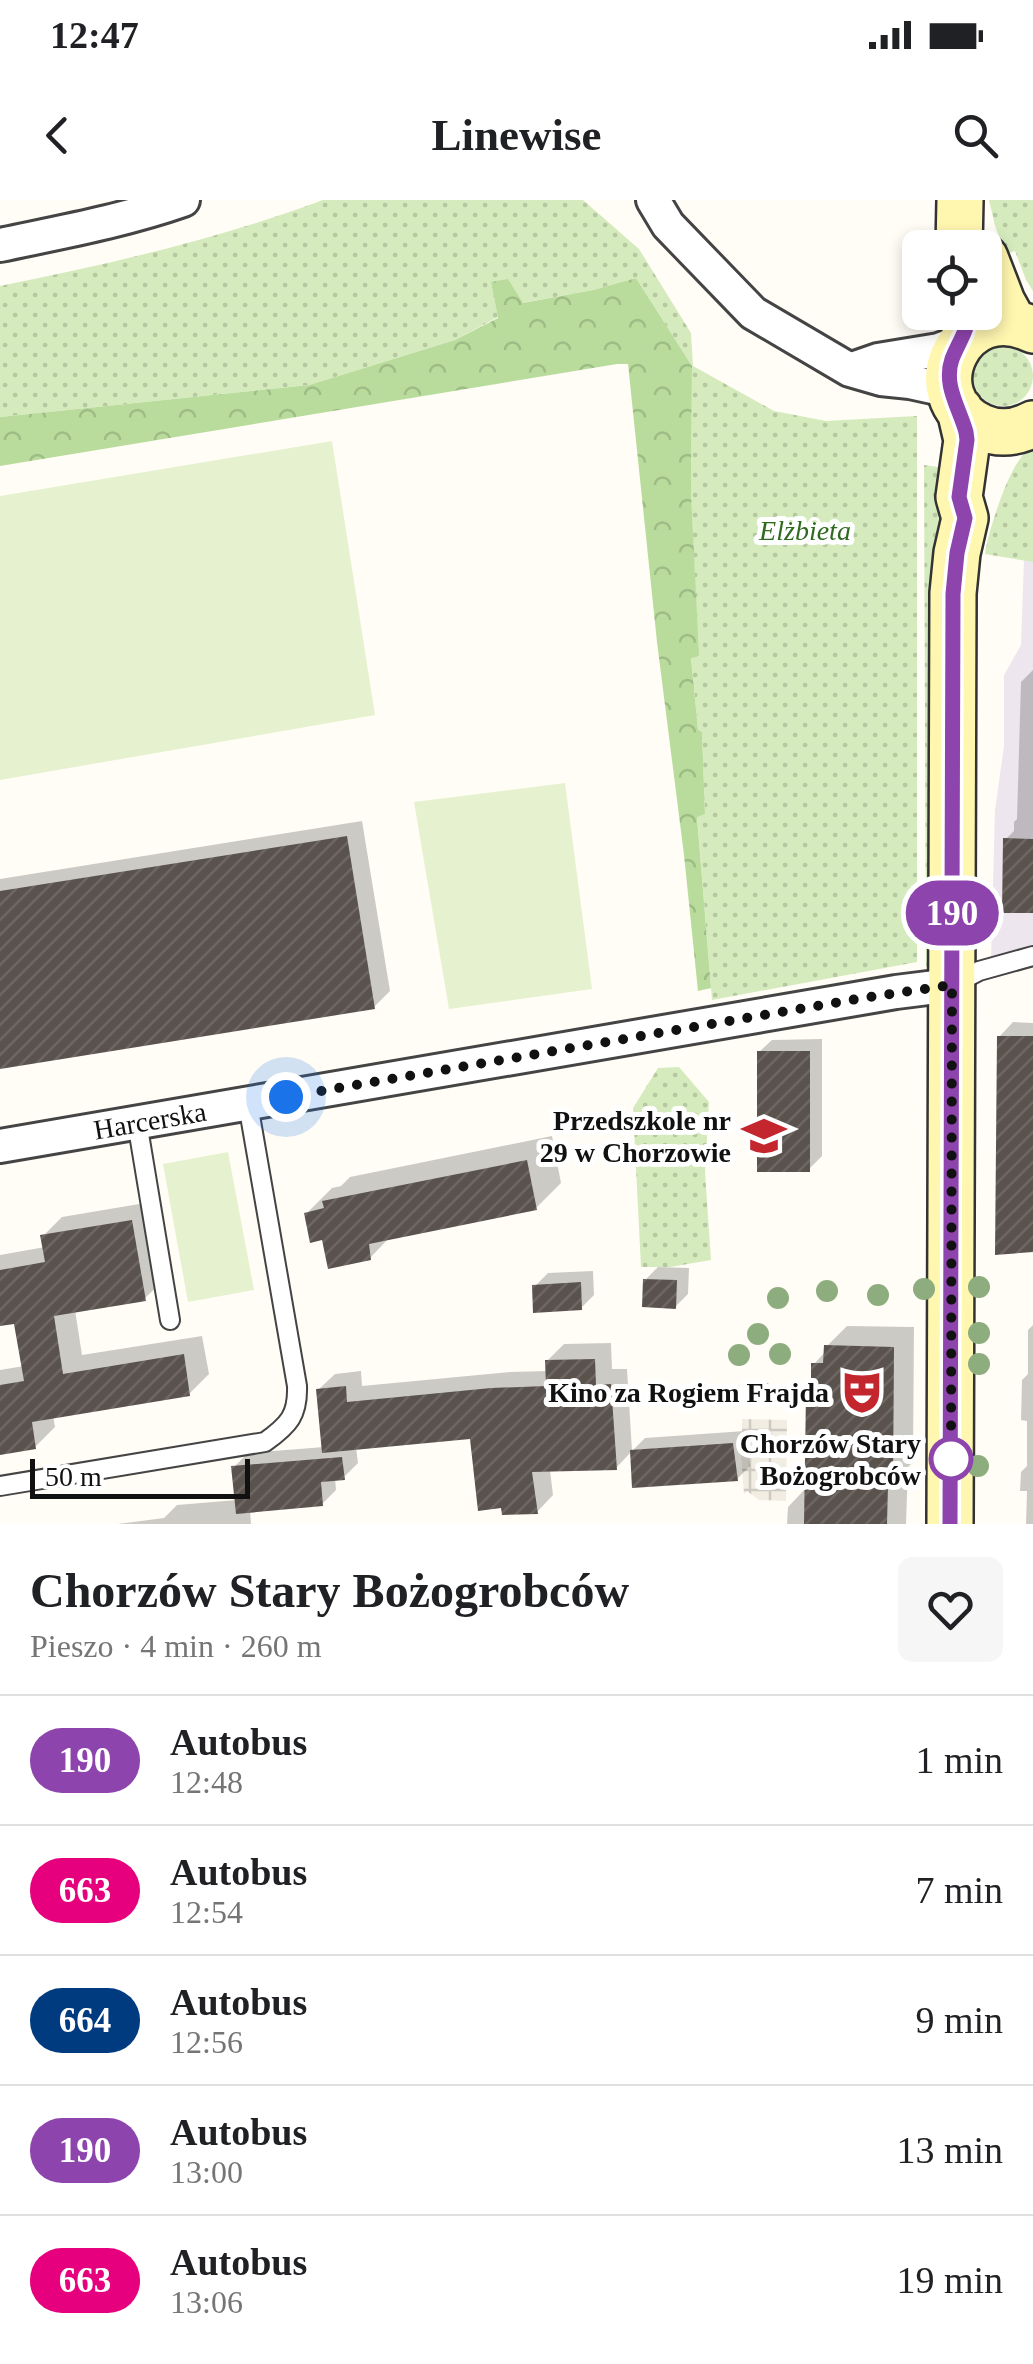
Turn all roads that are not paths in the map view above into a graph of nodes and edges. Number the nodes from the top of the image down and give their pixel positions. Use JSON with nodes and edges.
{"nodes":[{"id":1,"x":183,"y":200,"type":"edge"},
{"id":2,"x":653,"y":200,"type":"edge"},
{"id":3,"x":0,"y":245,"type":"edge"},
{"id":4,"x":1002,"y":302,"type":"edge"},
{"id":5,"x":1023,"y":326,"type":"edge"},
{"id":6,"x":962,"y":330,"type":"edge"},
{"id":7,"x":964,"y":330,"type":"edge"},
{"id":8,"x":850,"y":370,"type":"junction"},
{"id":9,"x":955,"y":400,"type":"junction"},
{"id":10,"x":1028,"y":426,"type":"edge"},
{"id":11,"x":965,"y":518,"type":"junction"},
{"id":12,"x":1033,"y":956,"type":"edge"},
{"id":13,"x":952,"y":985,"type":"junction"},
{"id":14,"x":248,"y":1104,"type":"junction"},
{"id":15,"x":137,"y":1122,"type":"junction"},
{"id":16,"x":0,"y":1146,"type":"edge"},
{"id":17,"x":170,"y":1320,"type":"dead end"},
{"id":18,"x":0,"y":1486,"type":"edge"},
{"id":19,"x":950,"y":1524,"type":"edge"}],
"edges":[{"from":1,"to":3,"type":"street"},
{"from":2,"to":8,"type":"street"},
{"from":4,"to":5,"type":"street"},
{"from":6,"to":8,"type":"street"},
{"from":7,"to":9,"type":"street"},
{"from":8,"to":9,"type":"street"},
{"from":9,"to":10,"type":"street"},
{"from":9,"to":11,"type":"street"},
{"from":10,"to":11,"type":"street"},
{"from":11,"to":13,"type":"street"},
{"from":12,"to":13,"type":"lane"},
{"from":13,"to":14,"type":"street","name":"Harcerska"},
{"from":13,"to":19,"type":"street"},
{"from":14,"to":15,"type":"street","name":"Harcerska"},
{"from":14,"to":18,"type":"lane"},
{"from":15,"to":16,"type":"street","name":"Harcerska"},
{"from":15,"to":17,"type":"lane"}]}
